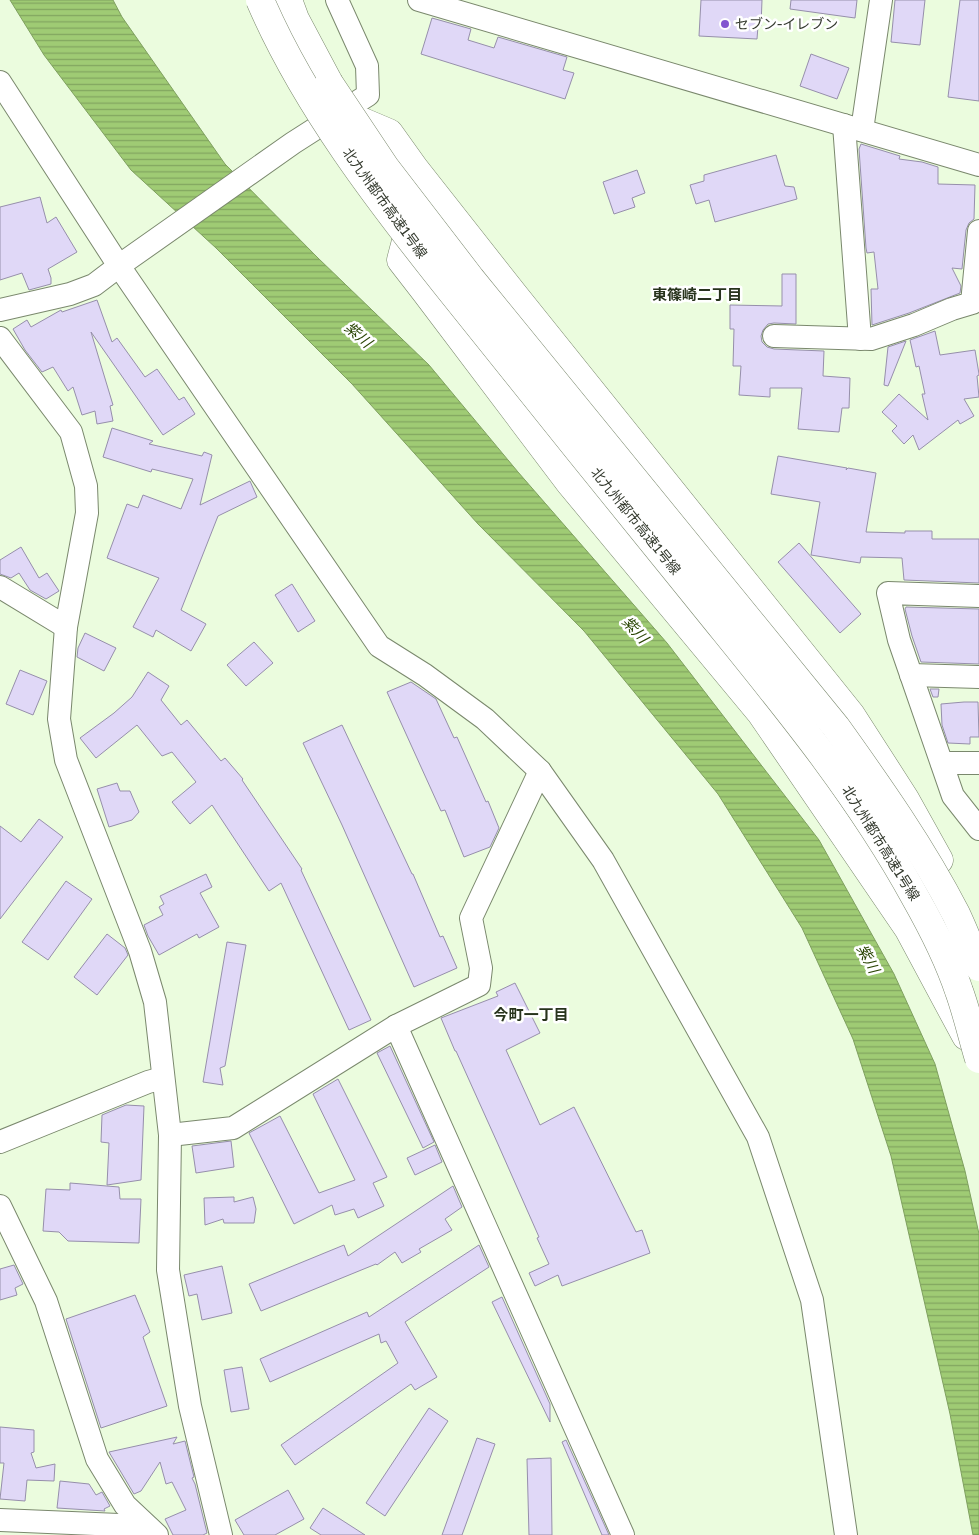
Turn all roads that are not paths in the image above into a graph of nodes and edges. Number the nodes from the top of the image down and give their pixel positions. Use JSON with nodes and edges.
{"nodes":[{"id":1,"x":260,"y":0,"type":"edge"},
{"id":2,"x":288,"y":0,"type":"edge"},
{"id":3,"x":295,"y":0,"type":"edge"},
{"id":4,"x":337,"y":0,"type":"edge"},
{"id":5,"x":419,"y":0,"type":"edge"},
{"id":6,"x":881,"y":0,"type":"edge"},
{"id":7,"x":0,"y":82,"type":"edge"},
{"id":8,"x":329,"y":83,"type":"junction"},
{"id":9,"x":363,"y":122,"type":"dead end"},
{"id":10,"x":853,"y":128,"type":"junction"},
{"id":11,"x":979,"y":165,"type":"edge"},
{"id":12,"x":979,"y":231,"type":"edge"},
{"id":13,"x":406,"y":242,"type":"dead end"},
{"id":14,"x":123,"y":263,"type":"junction"},
{"id":15,"x":0,"y":310,"type":"edge"},
{"id":16,"x":774,"y":336,"type":"dead end"},
{"id":17,"x":0,"y":338,"type":"edge"},
{"id":18,"x":860,"y":339,"type":"junction"},
{"id":19,"x":0,"y":587,"type":"edge"},
{"id":20,"x":979,"y":596,"type":"edge"},
{"id":21,"x":66,"y":627,"type":"junction"},
{"id":22,"x":911,"y":675,"type":"junction"},
{"id":23,"x":979,"y":676,"type":"edge"},
{"id":24,"x":942,"y":763,"type":"junction"},
{"id":25,"x":979,"y":763,"type":"edge"},
{"id":26,"x":540,"y":771,"type":"junction"},
{"id":27,"x":979,"y":829,"type":"edge"},
{"id":28,"x":979,"y":947,"type":"edge"},
{"id":29,"x":979,"y":967,"type":"edge"},
{"id":30,"x":396,"y":1026,"type":"junction"},
{"id":31,"x":979,"y":1059,"type":"edge"},
{"id":32,"x":164,"y":1078,"type":"junction"},
{"id":33,"x":170,"y":1135,"type":"junction"},
{"id":34,"x":0,"y":1142,"type":"edge"},
{"id":35,"x":0,"y":1206,"type":"edge"},
{"id":36,"x":0,"y":1520,"type":"edge"},
{"id":37,"x":140,"y":1535,"type":"edge"},
{"id":38,"x":157,"y":1535,"type":"edge"},
{"id":39,"x":221,"y":1535,"type":"edge"},
{"id":40,"x":623,"y":1535,"type":"edge"},
{"id":41,"x":846,"y":1535,"type":"edge"}],
"edges":[{"from":1,"to":31,"type":"highway","name":"北九州都市高速1号線","bridge":true},
{"from":2,"to":8,"type":"highway","name":"北九州都市高速1号線"},
{"from":3,"to":8,"type":"highway"},
{"from":4,"to":14,"type":"street"},
{"from":5,"to":10,"type":"street"},
{"from":6,"to":10,"type":"street"},
{"from":7,"to":14,"type":"street"},
{"from":8,"to":29,"type":"highway","name":"北九州都市高速1号線","bridge":true},
{"from":9,"to":28,"type":"highway"},
{"from":10,"to":11,"type":"street"},
{"from":10,"to":18,"type":"street"},
{"from":12,"to":18,"type":"street"},
{"from":13,"to":31,"type":"highway","bridge":true},
{"from":14,"to":15,"type":"street"},
{"from":14,"to":26,"type":"street"},
{"from":16,"to":18,"type":"street"},
{"from":17,"to":21,"type":"street"},
{"from":19,"to":21,"type":"street"},
{"from":20,"to":22,"type":"street"},
{"from":21,"to":32,"type":"street"},
{"from":22,"to":23,"type":"street"},
{"from":22,"to":24,"type":"street"},
{"from":24,"to":25,"type":"street"},
{"from":24,"to":27,"type":"street"},
{"from":26,"to":30,"type":"street"},
{"from":26,"to":41,"type":"street"},
{"from":30,"to":33,"type":"street"},
{"from":30,"to":40,"type":"street"},
{"from":32,"to":33,"type":"street"},
{"from":32,"to":34,"type":"street"},
{"from":33,"to":39,"type":"street"},
{"from":35,"to":38,"type":"street"},
{"from":36,"to":37,"type":"street"}]}
